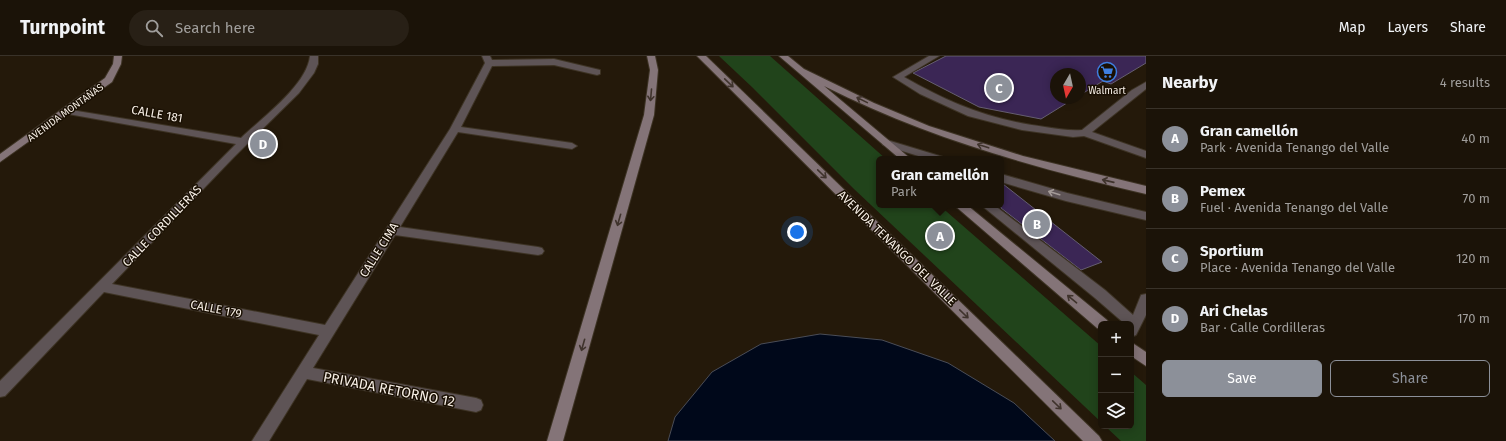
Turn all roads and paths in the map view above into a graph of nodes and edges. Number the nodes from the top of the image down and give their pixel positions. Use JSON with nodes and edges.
{"nodes":[{"id":1,"x":118,"y":56,"type":"edge"},
{"id":2,"x":314,"y":56,"type":"edge"},
{"id":3,"x":566,"y":56,"type":"edge"},
{"id":4,"x":652,"y":56,"type":"edge"},
{"id":5,"x":701,"y":56,"type":"edge"},
{"id":6,"x":783,"y":56,"type":"edge"},
{"id":7,"x":935,"y":56,"type":"edge"},
{"id":8,"x":487,"y":59,"type":"edge"},
{"id":9,"x":554,"y":62,"type":"junction"},
{"id":10,"x":799,"y":70,"type":"junction"},
{"id":11,"x":597,"y":72,"type":"dead end"},
{"id":12,"x":1146,"y":85,"type":"edge"},
{"id":13,"x":68,"y":111,"type":"junction"},
{"id":14,"x":455,"y":129,"type":"junction"},
{"id":15,"x":1085,"y":133,"type":"junction"},
{"id":16,"x":242,"y":142,"type":"junction"},
{"id":17,"x":887,"y":143,"type":"junction"},
{"id":18,"x":572,"y":146,"type":"dead end"},
{"id":19,"x":1146,"y":155,"type":"edge"},
{"id":20,"x":902,"y":156,"type":"edge"},
{"id":21,"x":929,"y":156,"type":"edge"},
{"id":22,"x":0,"y":159,"type":"edge"},
{"id":23,"x":1007,"y":182,"type":"edge"},
{"id":24,"x":1146,"y":190,"type":"edge"},
{"id":25,"x":964,"y":208,"type":"edge"},
{"id":26,"x":991,"y":208,"type":"edge"},
{"id":27,"x":1146,"y":216,"type":"edge"},
{"id":28,"x":391,"y":230,"type":"junction"},
{"id":29,"x":538,"y":251,"type":"dead end"},
{"id":30,"x":103,"y":286,"type":"junction"},
{"id":31,"x":1146,"y":299,"type":"edge"},
{"id":32,"x":1098,"y":321,"type":"edge"},
{"id":33,"x":1126,"y":321,"type":"edge"},
{"id":34,"x":1134,"y":326,"type":"edge"},
{"id":35,"x":329,"y":332,"type":"junction"},
{"id":36,"x":1134,"y":350,"type":"edge"},
{"id":37,"x":1146,"y":360,"type":"edge"},
{"id":38,"x":303,"y":372,"type":"junction"},
{"id":39,"x":0,"y":391,"type":"edge"},
{"id":40,"x":476,"y":405,"type":"dead end"},
{"id":41,"x":260,"y":441,"type":"edge"},
{"id":42,"x":555,"y":441,"type":"edge"},
{"id":43,"x":1094,"y":441,"type":"edge"}],
"edges":[{"from":1,"to":13,"type":"main road","name":"AVENIDA MONTAÑAS"},
{"from":2,"to":16,"type":"street","name":"CALLE CORDILLERAS"},
{"from":3,"to":9,"type":"street"},
{"from":4,"to":42,"type":"main road","one_way":true},
{"from":5,"to":43,"type":"main road","name":"AVENIDA TENANGO DEL VALLE","one_way":true},
{"from":6,"to":10,"type":"main road"},
{"from":7,"to":15,"type":"street"},
{"from":8,"to":9,"type":"street"},
{"from":8,"to":14,"type":"street","name":"CALLE CIMA"},
{"from":9,"to":11,"type":"street"},
{"from":10,"to":17,"type":"main road"},
{"from":24,"to":10,"type":"main road","one_way":true},
{"from":12,"to":15,"type":"street"},
{"from":13,"to":16,"type":"street","name":"CALLE 181"},
{"from":13,"to":22,"type":"main road","name":"AVENIDA MONTAÑAS"},
{"from":14,"to":18,"type":"street"},
{"from":14,"to":28,"type":"street","name":"CALLE CIMA"},
{"from":15,"to":19,"type":"street"},
{"from":16,"to":30,"type":"street","name":"CALLE CORDILLERAS"},
{"from":17,"to":20,"type":"main road"},
{"from":17,"to":21,"type":"street"},
{"from":27,"to":23,"type":"street","one_way":true},
{"from":32,"to":25,"type":"main road","one_way":true},
{"from":26,"to":33,"type":"street"},
{"from":28,"to":29,"type":"street"},
{"from":28,"to":35,"type":"street","name":"CALLE CIMA"},
{"from":30,"to":35,"type":"street","name":"CALLE 179"},
{"from":30,"to":39,"type":"street","name":"CALLE CORDILLERAS"},
{"from":31,"to":34,"type":"street"},
{"from":35,"to":38,"type":"street","name":"CALLE CIMA"},
{"from":36,"to":37,"type":"main road"},
{"from":38,"to":40,"type":"street","name":"PRIVADA RETORNO 12"},
{"from":38,"to":41,"type":"street","name":"CALLE CIMA"}]}
